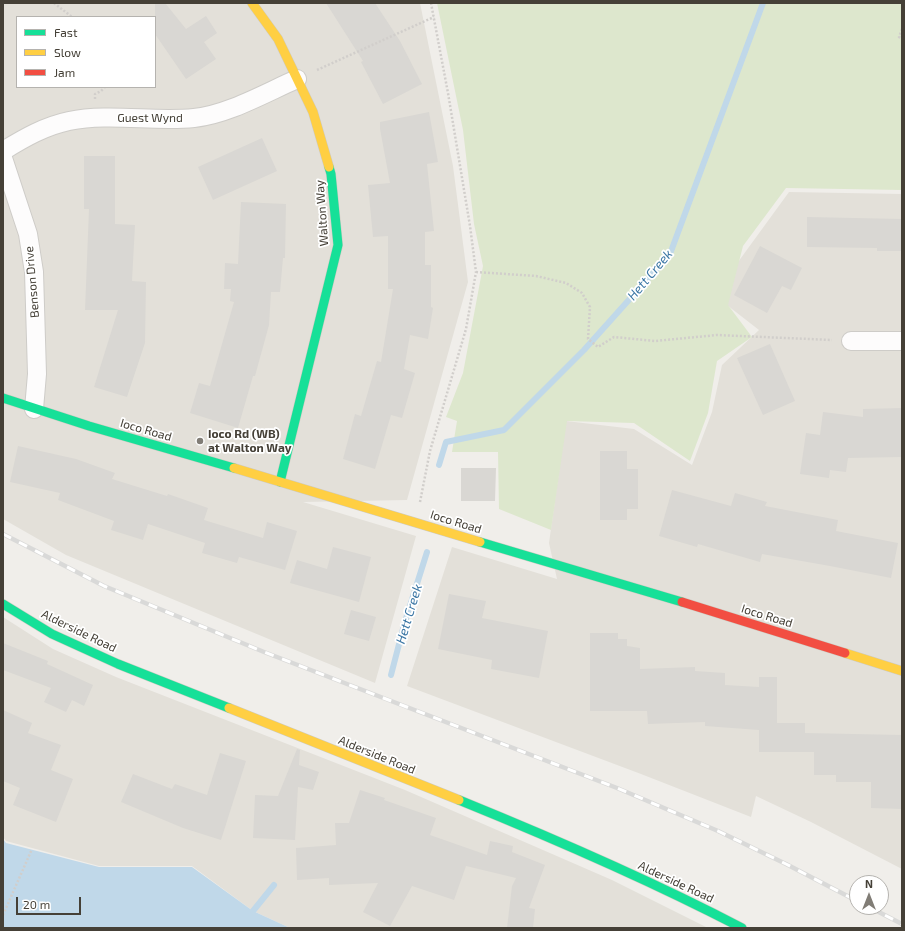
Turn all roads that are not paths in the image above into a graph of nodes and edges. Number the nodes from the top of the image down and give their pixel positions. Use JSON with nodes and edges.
{"nodes":[{"id":1,"x":252,"y":3,"type":"edge"},
{"id":2,"x":297,"y":79,"type":"junction"},
{"id":3,"x":3,"y":151,"type":"edge"},
{"id":4,"x":3,"y":158,"type":"edge"},
{"id":5,"x":851,"y":341,"type":"road end"},
{"id":6,"x":902,"y":341,"type":"edge"},
{"id":7,"x":3,"y":398,"type":"edge"},
{"id":8,"x":34,"y":409,"type":"junction"},
{"id":9,"x":280,"y":482,"type":"junction"},
{"id":10,"x":3,"y":604,"type":"edge"},
{"id":11,"x":902,"y":671,"type":"edge"},
{"id":12,"x":742,"y":928,"type":"edge"}],
"edges":[{"from":1,"to":2,"type":"street","name":"Walton Way"},
{"from":2,"to":3,"type":"street","name":"Guest Wynd"},
{"from":2,"to":9,"type":"street","name":"Walton Way"},
{"from":4,"to":8,"type":"street","name":"Benson Drive"},
{"from":5,"to":6,"type":"street"},
{"from":7,"to":8,"type":"street","name":"Ioco Road"},
{"from":8,"to":9,"type":"street","name":"Ioco Road"},
{"from":9,"to":11,"type":"street","name":"Ioco Road"},
{"from":10,"to":12,"type":"street","name":"Alderside Road"}]}
